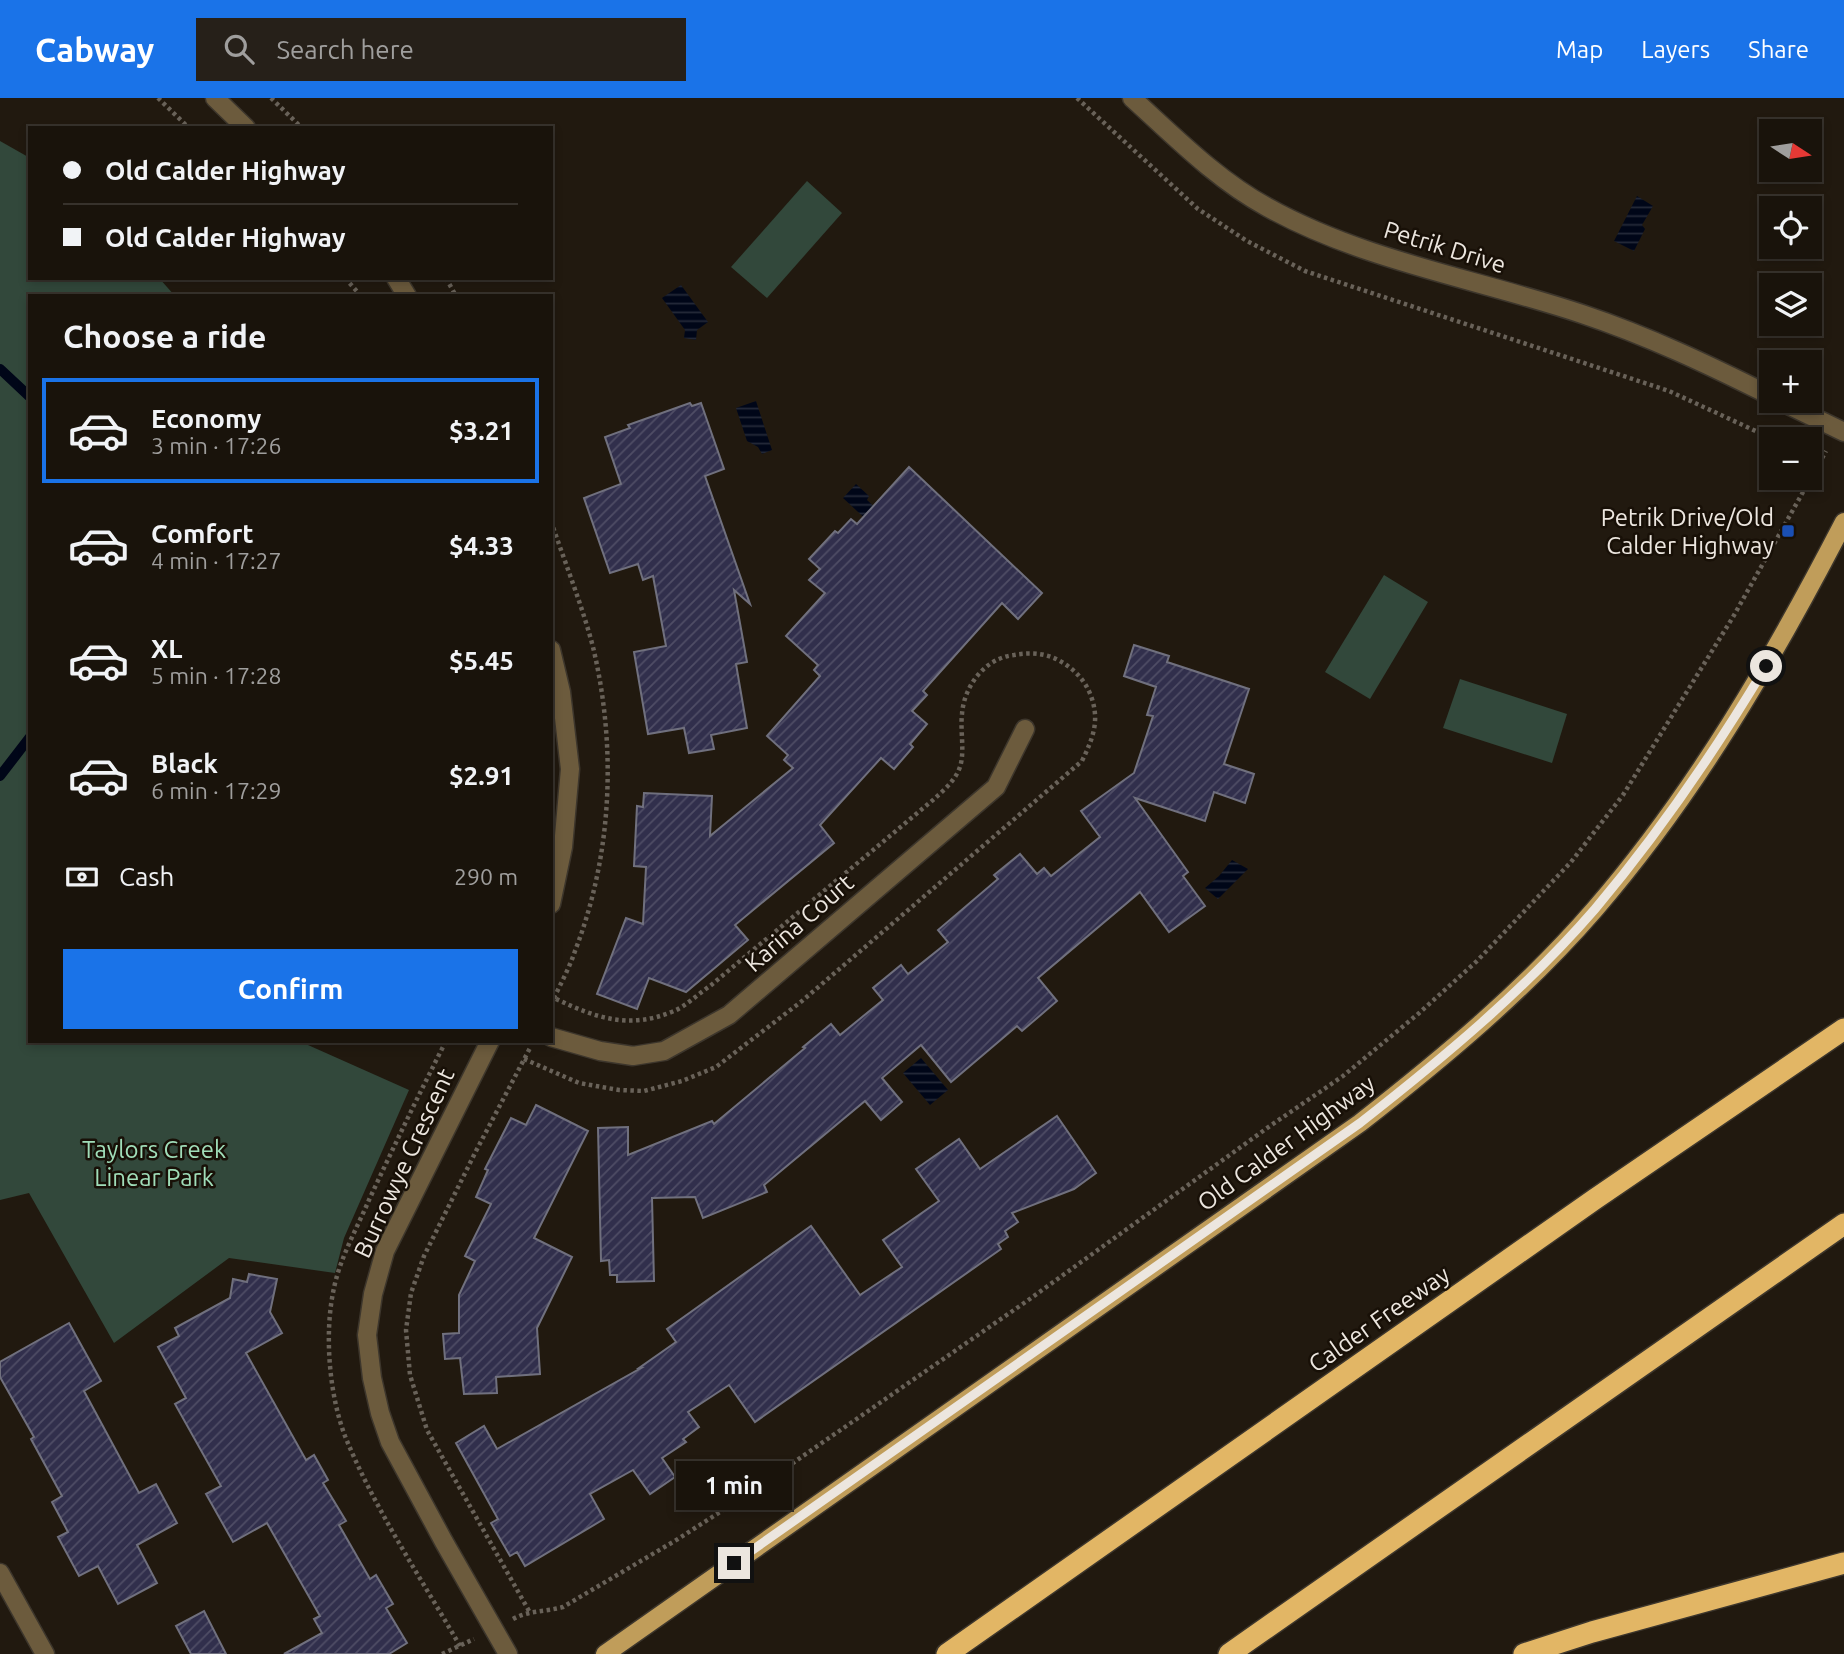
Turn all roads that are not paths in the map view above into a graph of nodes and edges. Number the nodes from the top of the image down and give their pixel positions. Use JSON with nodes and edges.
{"nodes":[{"id":1,"x":215,"y":98,"type":"edge"},
{"id":2,"x":1132,"y":98,"type":"edge"},
{"id":3,"x":244,"y":126,"type":"edge"},
{"id":4,"x":1759,"y":390,"type":"edge"},
{"id":5,"x":1804,"y":413,"type":"edge"},
{"id":6,"x":1841,"y":431,"type":"edge"},
{"id":7,"x":1844,"y":522,"type":"edge"},
{"id":8,"x":553,"y":658,"type":"edge"},
{"id":9,"x":1025,"y":729,"type":"dead end"},
{"id":10,"x":553,"y":894,"type":"edge"},
{"id":11,"x":1844,"y":1014,"type":"edge"},
{"id":12,"x":1844,"y":1029,"type":"edge"},
{"id":13,"x":553,"y":1038,"type":"edge"},
{"id":14,"x":489,"y":1043,"type":"edge"},
{"id":15,"x":1595,"y":1199,"type":"junction"},
{"id":16,"x":1844,"y":1224,"type":"edge"},
{"id":17,"x":1844,"y":1563,"type":"edge"},
{"id":18,"x":0,"y":1573,"type":"edge"},
{"id":19,"x":45,"y":1654,"type":"edge"},
{"id":20,"x":508,"y":1654,"type":"edge"},
{"id":21,"x":605,"y":1654,"type":"edge"},
{"id":22,"x":947,"y":1654,"type":"edge"},
{"id":23,"x":1229,"y":1654,"type":"edge"},
{"id":24,"x":1524,"y":1654,"type":"edge"}],
"edges":[{"from":1,"to":3,"type":"street"},
{"from":2,"to":4,"type":"street","name":"Petrik Drive"},
{"from":5,"to":6,"type":"street"},
{"from":7,"to":21,"type":"main road","name":"Old Calder Highway"},
{"from":8,"to":10,"type":"street"},
{"from":9,"to":13,"type":"street","name":"Karina Court"},
{"from":11,"to":15,"type":"highway"},
{"from":12,"to":15,"type":"highway","name":"Calder Freeway"},
{"from":14,"to":20,"type":"street","name":"Burrowye Crescent"},
{"from":15,"to":22,"type":"highway","name":"Calder Freeway"},
{"from":16,"to":23,"type":"highway"},
{"from":17,"to":24,"type":"highway"},
{"from":18,"to":19,"type":"street"}]}
